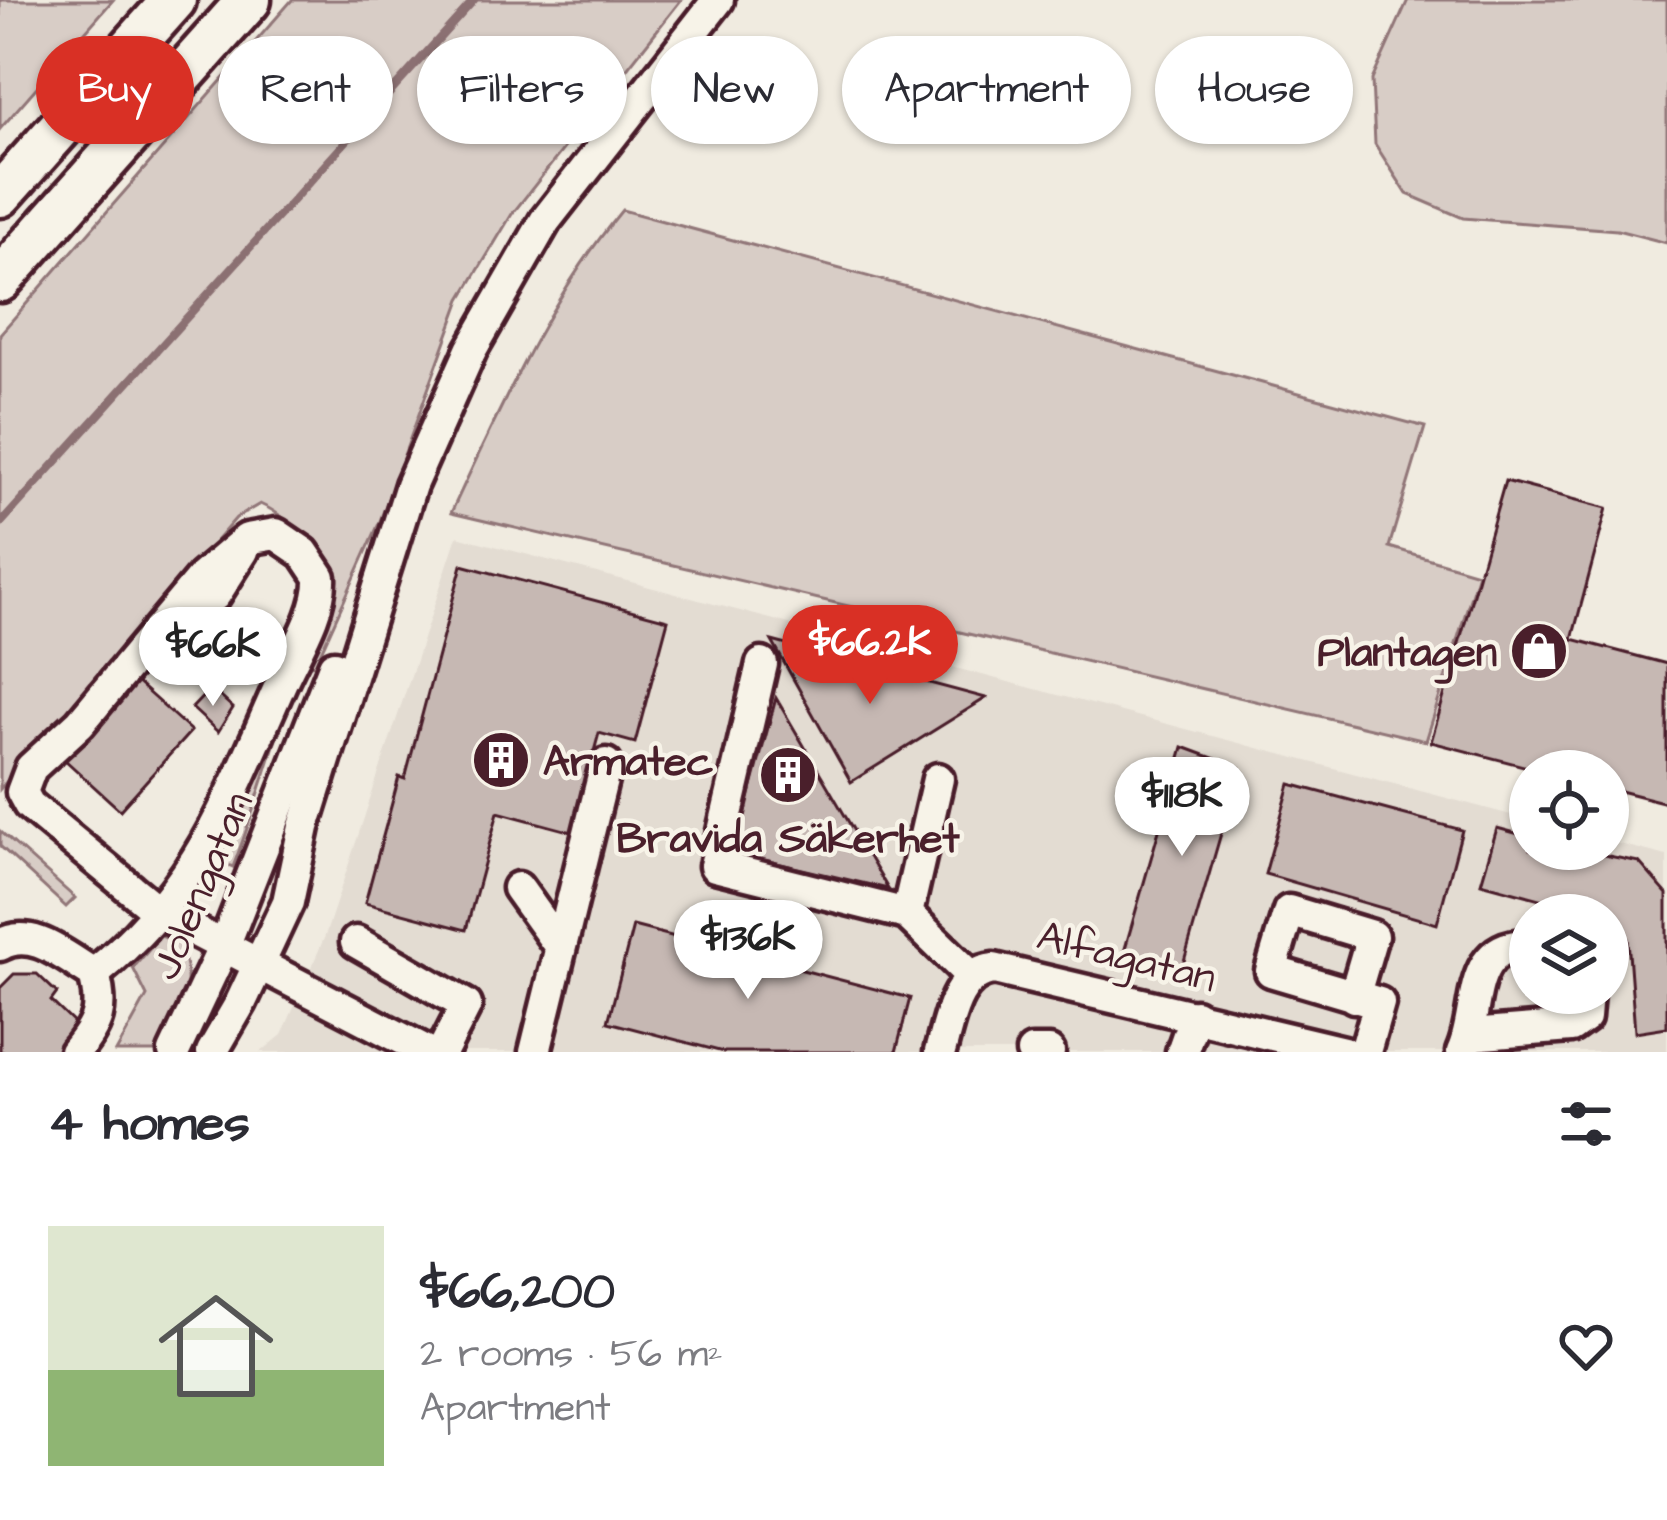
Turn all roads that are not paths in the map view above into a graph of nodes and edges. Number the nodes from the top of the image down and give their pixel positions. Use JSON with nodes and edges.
{"nodes":[{"id":1,"x":174,"y":0,"type":"edge"},
{"id":2,"x":249,"y":0,"type":"edge"},
{"id":3,"x":718,"y":0,"type":"edge"},
{"id":4,"x":0,"y":194,"type":"edge"},
{"id":5,"x":0,"y":280,"type":"edge"},
{"id":6,"x":411,"y":485,"type":"junction"},
{"id":7,"x":762,"y":664,"type":"dead end"},
{"id":8,"x":607,"y":764,"type":"dead end"},
{"id":9,"x":938,"y":778,"type":"dead end"},
{"id":10,"x":518,"y":888,"type":"dead end"},
{"id":11,"x":160,"y":913,"type":"junction"},
{"id":12,"x":907,"y":914,"type":"junction"},
{"id":13,"x":5,"y":935,"type":"edge"},
{"id":14,"x":356,"y":942,"type":"dead end"},
{"id":15,"x":225,"y":944,"type":"junction"},
{"id":16,"x":558,"y":944,"type":"junction"},
{"id":17,"x":1509,"y":949,"type":"edge"},
{"id":18,"x":261,"y":962,"type":"junction"},
{"id":19,"x":94,"y":974,"type":"junction"},
{"id":20,"x":972,"y":977,"type":"junction"},
{"id":21,"x":1354,"y":997,"type":"dead end"},
{"id":22,"x":1585,"y":1014,"type":"edge"},
{"id":23,"x":1195,"y":1015,"type":"junction"},
{"id":24,"x":1466,"y":1043,"type":"edge"},
{"id":25,"x":1295,"y":1046,"type":"edge"},
{"id":26,"x":75,"y":1052,"type":"edge"},
{"id":27,"x":174,"y":1052,"type":"edge"},
{"id":28,"x":212,"y":1052,"type":"edge"},
{"id":29,"x":428,"y":1052,"type":"edge"},
{"id":30,"x":442,"y":1052,"type":"edge"},
{"id":31,"x":536,"y":1052,"type":"edge"},
{"id":32,"x":940,"y":1052,"type":"edge"},
{"id":33,"x":1032,"y":1052,"type":"edge"},
{"id":34,"x":1049,"y":1052,"type":"edge"},
{"id":35,"x":1182,"y":1052,"type":"edge"},
{"id":36,"x":1344,"y":1052,"type":"edge"},
{"id":37,"x":1365,"y":1052,"type":"edge"}],
"edges":[{"from":1,"to":4,"type":"highway"},
{"from":2,"to":5,"type":"highway"},
{"from":3,"to":6,"type":"street","name":"Jolengatan"},
{"from":6,"to":15,"type":"street","name":"Jolengatan"},
{"from":6,"to":18,"type":"street","name":"Jolengatan"},
{"from":7,"to":12,"type":"street"},
{"from":8,"to":16,"type":"street"},
{"from":9,"to":12,"type":"street"},
{"from":10,"to":16,"type":"street"},
{"from":11,"to":11,"type":"street"},
{"from":11,"to":15,"type":"street"},
{"from":11,"to":19,"type":"street"},
{"from":12,"to":20,"type":"street"},
{"from":13,"to":19,"type":"street"},
{"from":14,"to":30,"type":"street"},
{"from":15,"to":18,"type":"street"},
{"from":15,"to":27,"type":"street","name":"Jolengatan"},
{"from":16,"to":31,"type":"street"},
{"from":17,"to":24,"type":"street"},
{"from":18,"to":28,"type":"street","name":"Jolengatan"},
{"from":18,"to":29,"type":"street"},
{"from":19,"to":26,"type":"street"},
{"from":20,"to":23,"type":"street","name":"Alfagatan"},
{"from":20,"to":32,"type":"street"},
{"from":21,"to":37,"type":"street"},
{"from":22,"to":24,"type":"street"},
{"from":23,"to":25,"type":"street","name":"Alfagatan"},
{"from":23,"to":35,"type":"street"},
{"from":25,"to":36,"type":"street","name":"Alfagatan"},
{"from":33,"to":34,"type":"street"}]}
